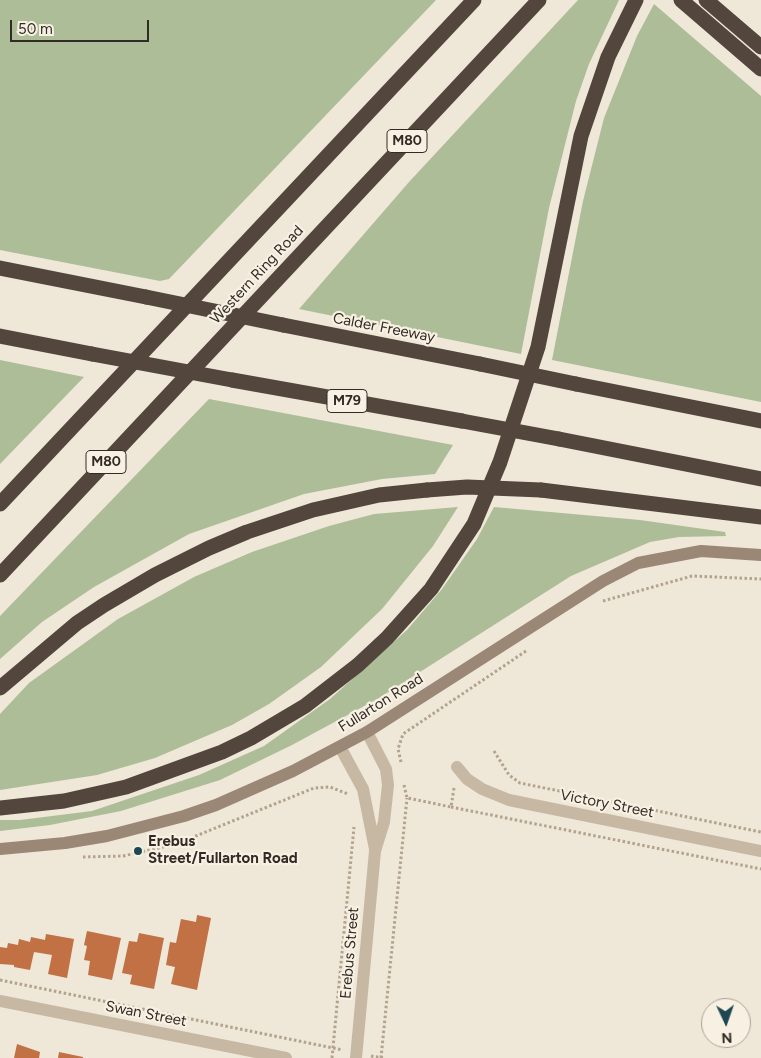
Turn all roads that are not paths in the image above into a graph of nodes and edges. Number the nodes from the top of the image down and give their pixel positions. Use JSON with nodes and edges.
{"nodes":[{"id":1,"x":474,"y":0,"type":"edge"},
{"id":2,"x":539,"y":0,"type":"edge"},
{"id":3,"x":636,"y":0,"type":"edge"},
{"id":4,"x":681,"y":0,"type":"edge"},
{"id":5,"x":706,"y":0,"type":"edge"},
{"id":6,"x":761,"y":46,"type":"edge"},
{"id":7,"x":761,"y":69,"type":"edge"},
{"id":8,"x":0,"y":268,"type":"edge"},
{"id":9,"x":0,"y":336,"type":"edge"},
{"id":10,"x":761,"y":421,"type":"edge"},
{"id":11,"x":761,"y":479,"type":"edge"},
{"id":12,"x":0,"y":504,"type":"edge"},
{"id":13,"x":761,"y":517,"type":"edge"},
{"id":14,"x":761,"y":555,"type":"edge"},
{"id":15,"x":0,"y":575,"type":"edge"},
{"id":16,"x":0,"y":688,"type":"edge"},
{"id":17,"x":368,"y":732,"type":"junction"},
{"id":18,"x":340,"y":748,"type":"junction"},
{"id":19,"x":457,"y":767,"type":"road end"},
{"id":20,"x":0,"y":808,"type":"edge"},
{"id":21,"x":0,"y":849,"type":"edge"},
{"id":22,"x":376,"y":851,"type":"junction"},
{"id":23,"x":761,"y":851,"type":"edge"},
{"id":24,"x":0,"y":1001,"type":"edge"},
{"id":25,"x":356,"y":1055,"type":"edge"},
{"id":26,"x":286,"y":1058,"type":"edge"}],
"edges":[{"from":1,"to":12,"type":"highway","name":"Western Ring Road"},
{"from":2,"to":15,"type":"highway","name":"Western Ring Road","number":"M80"},
{"from":3,"to":20,"type":"highway"},
{"from":4,"to":7,"type":"highway"},
{"from":5,"to":6,"type":"highway"},
{"from":8,"to":10,"type":"highway","name":"Calder Freeway","bridge":true},
{"from":9,"to":11,"type":"highway","number":"M79","bridge":true},
{"from":13,"to":16,"type":"highway","bridge":true},
{"from":14,"to":17,"type":"main road","name":"Fullarton Road"},
{"from":17,"to":18,"type":"main road","name":"Fullarton Road"},
{"from":17,"to":22,"type":"street","name":"Erebus Street"},
{"from":18,"to":21,"type":"main road","name":"Fullarton Road"},
{"from":18,"to":22,"type":"street","name":"Erebus Street"},
{"from":19,"to":23,"type":"street","name":"Victory Street"},
{"from":22,"to":25,"type":"street","name":"Erebus Street"},
{"from":24,"to":26,"type":"street","name":"Swan Street"}]}
